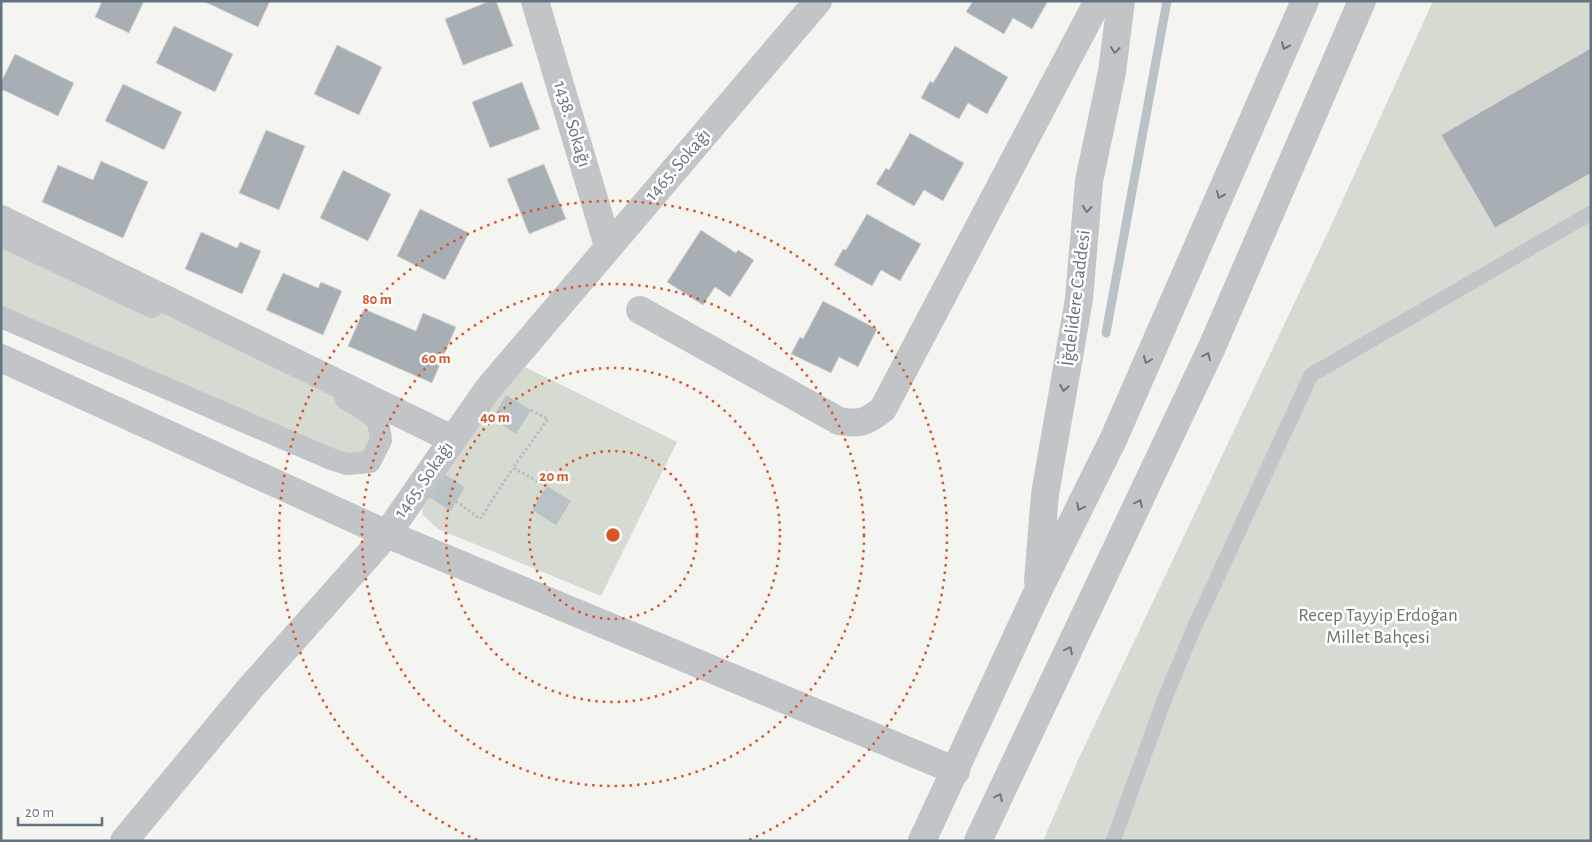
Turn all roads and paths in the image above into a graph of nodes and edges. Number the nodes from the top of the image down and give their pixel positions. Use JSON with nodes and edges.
{"nodes":[{"id":1,"x":535,"y":1,"type":"edge"},
{"id":2,"x":818,"y":1,"type":"edge"},
{"id":3,"x":1098,"y":1,"type":"edge"},
{"id":4,"x":1121,"y":1,"type":"edge"},
{"id":5,"x":1305,"y":1,"type":"edge"},
{"id":6,"x":1362,"y":1,"type":"edge"},
{"id":7,"x":1591,"y":213,"type":"edge"},
{"id":8,"x":1,"y":219,"type":"edge"},
{"id":9,"x":1,"y":236,"type":"edge"},
{"id":10,"x":608,"y":246,"type":"junction"},
{"id":11,"x":640,"y":310,"type":"dead end"},
{"id":12,"x":1,"y":317,"type":"edge"},
{"id":13,"x":1,"y":358,"type":"edge"},
{"id":14,"x":530,"y":410,"type":"dead end"},
{"id":15,"x":452,"y":439,"type":"junction"},
{"id":16,"x":513,"y":468,"type":"junction"},
{"id":17,"x":547,"y":486,"type":"dead end"},
{"id":18,"x":456,"y":501,"type":"dead end"},
{"id":19,"x":387,"y":534,"type":"junction"},
{"id":20,"x":1036,"y":595,"type":"junction"},
{"id":21,"x":956,"y":771,"type":"junction"},
{"id":22,"x":124,"y":841,"type":"edge"},
{"id":23,"x":922,"y":841,"type":"edge"},
{"id":24,"x":978,"y":841,"type":"edge"},
{"id":25,"x":1113,"y":841,"type":"edge"}],
"edges":[{"from":1,"to":10,"type":"street","name":"1438. Sokağı"},
{"from":2,"to":10,"type":"street","name":"1465. Sokağı"},
{"from":3,"to":11,"type":"street"},
{"from":4,"to":20,"type":"street","name":"İğdelidere Caddesi","one_way":true},
{"from":5,"to":20,"type":"street","one_way":true},
{"from":24,"to":6,"type":"street","one_way":true},
{"from":7,"to":25,"type":"lane"},
{"from":8,"to":15,"type":"street"},
{"from":9,"to":12,"type":"street"},
{"from":10,"to":15,"type":"street","name":"1465. Sokağı"},
{"from":13,"to":19,"type":"street"},
{"from":14,"to":16,"type":"path"},
{"from":15,"to":19,"type":"street","name":"1465. Sokağı"},
{"from":16,"to":17,"type":"path"},
{"from":16,"to":18,"type":"path"},
{"from":19,"to":21,"type":"street"},
{"from":19,"to":22,"type":"street","name":"1465. Sokağı"},
{"from":20,"to":21,"type":"street"},
{"from":21,"to":23,"type":"street"}]}
